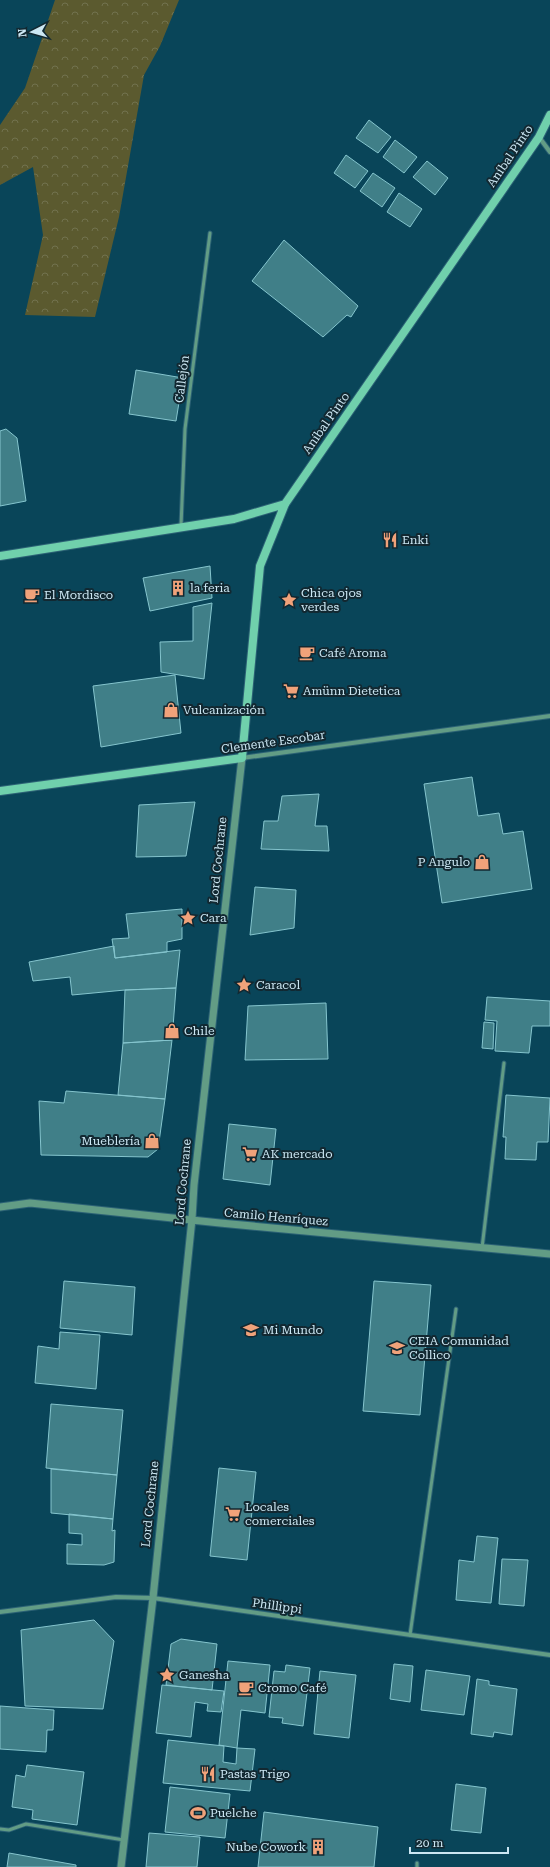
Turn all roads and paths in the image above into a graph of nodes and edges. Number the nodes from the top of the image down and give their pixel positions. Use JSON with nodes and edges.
{"nodes":[{"id":1,"x":550,"y":116,"type":"edge"},
{"id":2,"x":539,"y":137,"type":"junction"},
{"id":3,"x":550,"y":152,"type":"edge"},
{"id":4,"x":210,"y":233,"type":"dead end"},
{"id":5,"x":285,"y":504,"type":"junction"},
{"id":6,"x":181,"y":528,"type":"junction"},
{"id":7,"x":0,"y":556,"type":"edge"},
{"id":8,"x":550,"y":716,"type":"edge"},
{"id":9,"x":242,"y":758,"type":"junction"},
{"id":10,"x":0,"y":791,"type":"edge"},
{"id":11,"x":504,"y":1063,"type":"dead end"},
{"id":12,"x":0,"y":1207,"type":"edge"},
{"id":13,"x":192,"y":1219,"type":"junction"},
{"id":14,"x":482,"y":1248,"type":"junction"},
{"id":15,"x":550,"y":1254,"type":"edge"},
{"id":16,"x":456,"y":1308,"type":"dead end"},
{"id":17,"x":153,"y":1598,"type":"junction"},
{"id":18,"x":0,"y":1612,"type":"edge"},
{"id":19,"x":410,"y":1635,"type":"junction"},
{"id":20,"x":550,"y":1655,"type":"edge"},
{"id":21,"x":0,"y":1829,"type":"edge"},
{"id":22,"x":124,"y":1840,"type":"junction"},
{"id":23,"x":417,"y":1863,"type":"dead end"},
{"id":24,"x":121,"y":1867,"type":"edge"},
{"id":25,"x":417,"y":1867,"type":"edge"}],
"edges":[{"from":1,"to":2,"type":"main road","name":"Aníbal Pinto"},
{"from":2,"to":3,"type":"street"},
{"from":2,"to":5,"type":"main road","name":"Aníbal Pinto"},
{"from":4,"to":6,"type":"lane","name":"Callejón"},
{"from":5,"to":6,"type":"main road"},
{"from":5,"to":9,"type":"main road","name":"Lord Cochrane"},
{"from":6,"to":7,"type":"main road"},
{"from":8,"to":9,"type":"street","name":"Clemente Escobar"},
{"from":9,"to":10,"type":"main road","name":"Clemente Escobar"},
{"from":9,"to":13,"type":"street","name":"Lord Cochrane"},
{"from":11,"to":14,"type":"lane"},
{"from":12,"to":13,"type":"street","name":"Camilo Henríquez"},
{"from":13,"to":14,"type":"street","name":"Camilo Henríquez"},
{"from":13,"to":17,"type":"street","name":"Lord Cochrane"},
{"from":14,"to":15,"type":"street","name":"Camilo Henríquez"},
{"from":16,"to":19,"type":"lane"},
{"from":17,"to":18,"type":"street","name":"Phillippi"},
{"from":17,"to":19,"type":"street","name":"Phillippi"},
{"from":17,"to":22,"type":"street","name":"Lord Cochrane"},
{"from":19,"to":20,"type":"street","name":"Phillippi"},
{"from":21,"to":22,"type":"lane"},
{"from":22,"to":24,"type":"street","name":"Lord Cochrane"},
{"from":23,"to":25,"type":"lane"}]}
